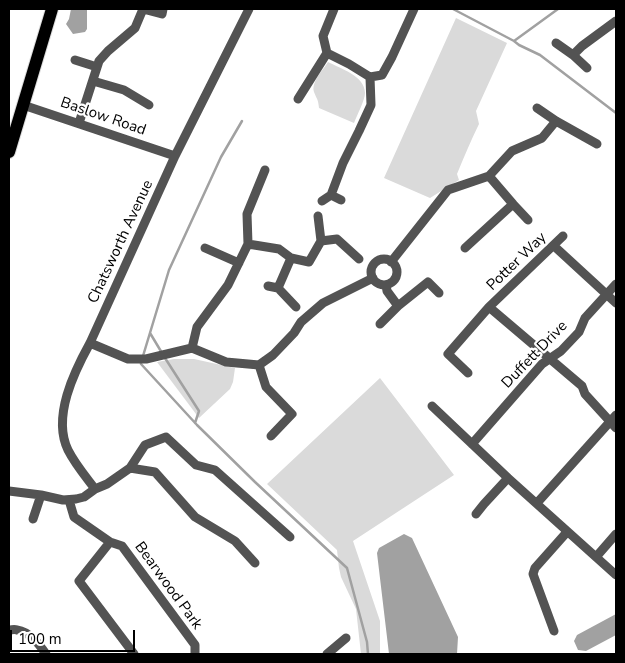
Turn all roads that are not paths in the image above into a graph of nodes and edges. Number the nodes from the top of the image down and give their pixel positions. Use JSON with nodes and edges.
{"nodes":[{"id":1,"x":52,"y":9,"type":"edge"},
{"id":2,"x":143,"y":9,"type":"edge"},
{"id":3,"x":164,"y":9,"type":"edge"},
{"id":4,"x":249,"y":9,"type":"edge"},
{"id":5,"x":334,"y":9,"type":"edge"},
{"id":6,"x":414,"y":9,"type":"edge"},
{"id":7,"x":616,"y":20,"type":"edge"},
{"id":8,"x":556,"y":43,"type":"dead end"},
{"id":9,"x":327,"y":53,"type":"junction"},
{"id":10,"x":573,"y":55,"type":"junction"},
{"id":11,"x":75,"y":60,"type":"dead end"},
{"id":12,"x":97,"y":67,"type":"junction"},
{"id":13,"x":588,"y":68,"type":"dead end"},
{"id":14,"x":370,"y":77,"type":"junction"},
{"id":15,"x":93,"y":81,"type":"junction"},
{"id":16,"x":298,"y":99,"type":"dead end"},
{"id":17,"x":23,"y":105,"type":"junction"},
{"id":18,"x":149,"y":105,"type":"dead end"},
{"id":19,"x":537,"y":108,"type":"dead end"},
{"id":20,"x":556,"y":121,"type":"junction"},
{"id":21,"x":79,"y":123,"type":"junction"},
{"id":22,"x":597,"y":144,"type":"dead end"},
{"id":23,"x":9,"y":152,"type":"edge"},
{"id":24,"x":175,"y":156,"type":"junction"},
{"id":25,"x":265,"y":170,"type":"dead end"},
{"id":26,"x":489,"y":176,"type":"junction"},
{"id":27,"x":331,"y":195,"type":"junction"},
{"id":28,"x":342,"y":200,"type":"dead end"},
{"id":29,"x":322,"y":201,"type":"dead end"},
{"id":30,"x":513,"y":204,"type":"junction"},
{"id":31,"x":318,"y":216,"type":"dead end"},
{"id":32,"x":528,"y":220,"type":"dead end"},
{"id":33,"x":563,"y":236,"type":"dead end"},
{"id":34,"x":320,"y":241,"type":"junction"},
{"id":35,"x":248,"y":244,"type":"junction"},
{"id":36,"x":554,"y":246,"type":"junction"},
{"id":37,"x":206,"y":248,"type":"dead end"},
{"id":38,"x":465,"y":248,"type":"dead end"},
{"id":39,"x":291,"y":258,"type":"junction"},
{"id":40,"x":359,"y":260,"type":"dead end"},
{"id":41,"x":392,"y":262,"type":"junction"},
{"id":42,"x":239,"y":263,"type":"junction"},
{"id":43,"x":373,"y":278,"type":"junction"},
{"id":44,"x":386,"y":284,"type":"junction"},
{"id":45,"x":616,"y":284,"type":"edge"},
{"id":46,"x":268,"y":286,"type":"dead end"},
{"id":47,"x":278,"y":288,"type":"junction"},
{"id":48,"x":439,"y":293,"type":"dead end"},
{"id":49,"x":606,"y":294,"type":"junction"},
{"id":50,"x":616,"y":303,"type":"edge"},
{"id":51,"x":398,"y":306,"type":"junction"},
{"id":52,"x":296,"y":307,"type":"dead end"},
{"id":53,"x":489,"y":307,"type":"junction"},
{"id":54,"x":380,"y":324,"type":"dead end"},
{"id":55,"x":90,"y":343,"type":"junction"},
{"id":56,"x":192,"y":348,"type":"junction"},
{"id":57,"x":550,"y":359,"type":"junction"},
{"id":58,"x":258,"y":365,"type":"junction"},
{"id":59,"x":468,"y":373,"type":"dead end"},
{"id":60,"x":432,"y":406,"type":"dead end"},
{"id":61,"x":614,"y":422,"type":"edge"},
{"id":62,"x":271,"y":436,"type":"dead end"},
{"id":63,"x":472,"y":444,"type":"junction"},
{"id":64,"x":130,"y":468,"type":"junction"},
{"id":65,"x":508,"y":478,"type":"junction"},
{"id":66,"x":95,"y":489,"type":"junction"},
{"id":67,"x":9,"y":491,"type":"edge"},
{"id":68,"x":41,"y":495,"type":"junction"},
{"id":69,"x":69,"y":500,"type":"junction"},
{"id":70,"x":537,"y":503,"type":"junction"},
{"id":71,"x":476,"y":514,"type":"dead end"},
{"id":72,"x":33,"y":519,"type":"dead end"},
{"id":73,"x":567,"y":532,"type":"junction"},
{"id":74,"x":616,"y":534,"type":"edge"},
{"id":75,"x":290,"y":537,"type":"dead end"},
{"id":76,"x":110,"y":542,"type":"junction"},
{"id":77,"x":596,"y":556,"type":"junction"},
{"id":78,"x":255,"y":563,"type":"dead end"},
{"id":79,"x":616,"y":575,"type":"edge"},
{"id":80,"x":9,"y":630,"type":"edge"},
{"id":81,"x":554,"y":631,"type":"dead end"},
{"id":82,"x":346,"y":638,"type":"dead end"},
{"id":83,"x":46,"y":654,"type":"edge"},
{"id":84,"x":134,"y":654,"type":"edge"},
{"id":85,"x":195,"y":654,"type":"edge"},
{"id":86,"x":327,"y":654,"type":"edge"}],
"edges":[{"from":1,"to":17,"type":"main road"},
{"from":2,"to":3,"type":"street"},
{"from":2,"to":12,"type":"street"},
{"from":4,"to":24,"type":"street","name":"Chatsworth Avenue"},
{"from":5,"to":9,"type":"street"},
{"from":6,"to":14,"type":"street"},
{"from":7,"to":10,"type":"street"},
{"from":8,"to":10,"type":"street"},
{"from":9,"to":14,"type":"street"},
{"from":9,"to":16,"type":"street"},
{"from":10,"to":13,"type":"street"},
{"from":11,"to":12,"type":"street"},
{"from":12,"to":15,"type":"street"},
{"from":14,"to":27,"type":"street"},
{"from":15,"to":18,"type":"street"},
{"from":15,"to":21,"type":"street"},
{"from":17,"to":21,"type":"street","name":"Baslow Road"},
{"from":17,"to":23,"type":"main road"},
{"from":19,"to":20,"type":"street"},
{"from":20,"to":22,"type":"street"},
{"from":20,"to":26,"type":"street"},
{"from":21,"to":24,"type":"street","name":"Baslow Road"},
{"from":24,"to":55,"type":"street","name":"Chatsworth Avenue"},
{"from":25,"to":35,"type":"street"},
{"from":26,"to":30,"type":"street"},
{"from":26,"to":41,"type":"street"},
{"from":27,"to":28,"type":"street"},
{"from":27,"to":29,"type":"street"},
{"from":30,"to":32,"type":"street"},
{"from":30,"to":38,"type":"street"},
{"from":31,"to":34,"type":"street"},
{"from":33,"to":36,"type":"street","name":"Potter Way"},
{"from":34,"to":39,"type":"street"},
{"from":34,"to":40,"type":"street"},
{"from":35,"to":39,"type":"street"},
{"from":35,"to":42,"type":"street"},
{"from":36,"to":49,"type":"street"},
{"from":36,"to":53,"type":"street","name":"Potter Way"},
{"from":37,"to":42,"type":"street"},
{"from":39,"to":47,"type":"street"},
{"from":41,"to":43,"type":"street"},
{"from":41,"to":44,"type":"street"},
{"from":42,"to":56,"type":"street"},
{"from":43,"to":44,"type":"street"},
{"from":43,"to":58,"type":"street"},
{"from":44,"to":51,"type":"street"},
{"from":45,"to":49,"type":"street","name":"Duffett Drive"},
{"from":46,"to":47,"type":"street"},
{"from":47,"to":52,"type":"street"},
{"from":48,"to":51,"type":"street"},
{"from":49,"to":50,"type":"street"},
{"from":49,"to":57,"type":"street","name":"Duffett Drive"},
{"from":51,"to":54,"type":"street"},
{"from":53,"to":57,"type":"street","name":"Potter Way"},
{"from":53,"to":59,"type":"street","name":"Potter Way"},
{"from":55,"to":56,"type":"street"},
{"from":55,"to":66,"type":"street","name":"Chatsworth Avenue"},
{"from":56,"to":58,"type":"street"},
{"from":57,"to":61,"type":"street","name":"Potter Way"},
{"from":57,"to":63,"type":"street","name":"Duffett Drive"},
{"from":58,"to":62,"type":"street"},
{"from":60,"to":63,"type":"street"},
{"from":61,"to":70,"type":"street"},
{"from":63,"to":65,"type":"street"},
{"from":64,"to":66,"type":"street"},
{"from":64,"to":75,"type":"street"},
{"from":64,"to":78,"type":"street"},
{"from":65,"to":70,"type":"street"},
{"from":65,"to":71,"type":"street"},
{"from":66,"to":69,"type":"street"},
{"from":67,"to":68,"type":"street"},
{"from":68,"to":69,"type":"street"},
{"from":68,"to":72,"type":"street"},
{"from":69,"to":76,"type":"street","name":"Bearwood Park"},
{"from":70,"to":73,"type":"street"},
{"from":73,"to":77,"type":"street"},
{"from":73,"to":81,"type":"street"},
{"from":74,"to":77,"type":"street"},
{"from":76,"to":84,"type":"street","name":"Bearwood Park"},
{"from":76,"to":85,"type":"street","name":"Bearwood Park"},
{"from":77,"to":79,"type":"street"},
{"from":80,"to":83,"type":"street"},
{"from":82,"to":86,"type":"street"}]}
